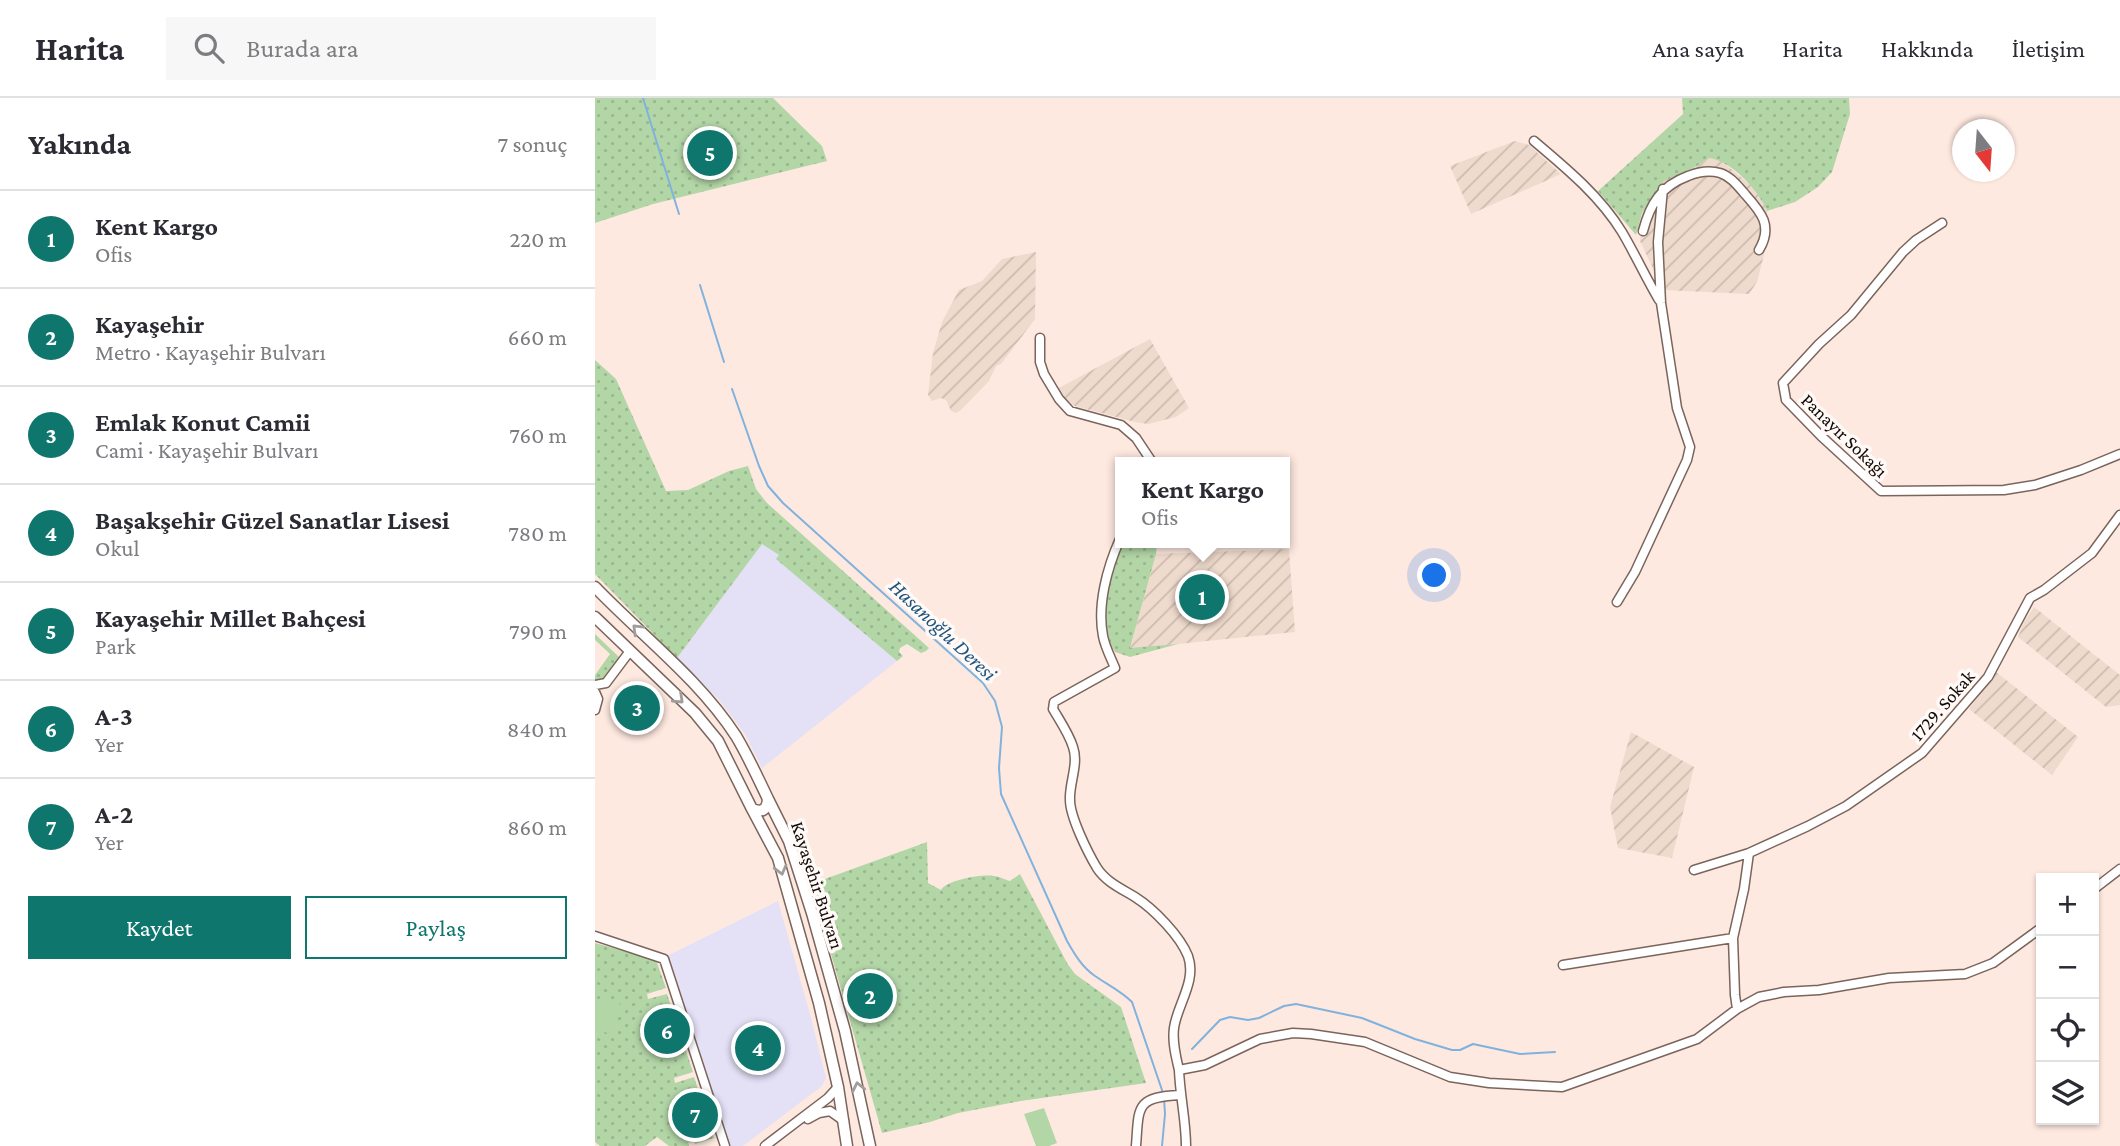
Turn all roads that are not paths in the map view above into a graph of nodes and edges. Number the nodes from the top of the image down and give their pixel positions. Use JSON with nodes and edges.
{"nodes":[{"id":1,"x":1534,"y":141,"type":"dead end"},
{"id":2,"x":1663,"y":189,"type":"junction"},
{"id":3,"x":1942,"y":223,"type":"dead end"},
{"id":4,"x":1643,"y":231,"type":"dead end"},
{"id":5,"x":1759,"y":250,"type":"dead end"},
{"id":6,"x":1661,"y":303,"type":"junction"},
{"id":7,"x":1040,"y":338,"type":"dead end"},
{"id":8,"x":2120,"y":454,"type":"edge"},
{"id":9,"x":1149,"y":457,"type":"edge"},
{"id":10,"x":2120,"y":515,"type":"edge"},
{"id":11,"x":1116,"y":548,"type":"edge"},
{"id":12,"x":595,"y":587,"type":"edge"},
{"id":13,"x":1617,"y":602,"type":"dead end"},
{"id":14,"x":595,"y":617,"type":"edge"},
{"id":15,"x":630,"y":652,"type":"junction"},
{"id":16,"x":595,"y":685,"type":"edge"},
{"id":17,"x":595,"y":692,"type":"edge"},
{"id":18,"x":595,"y":710,"type":"edge"},
{"id":19,"x":768,"y":799,"type":"junction"},
{"id":20,"x":752,"y":809,"type":"junction"},
{"id":21,"x":1749,"y":853,"type":"junction"},
{"id":22,"x":1694,"y":870,"type":"dead end"},
{"id":23,"x":2120,"y":870,"type":"edge"},
{"id":24,"x":2099,"y":885,"type":"edge"},
{"id":25,"x":2036,"y":932,"type":"edge"},
{"id":26,"x":595,"y":936,"type":"edge"},
{"id":27,"x":1733,"y":938,"type":"junction"},
{"id":28,"x":1563,"y":965,"type":"dead end"},
{"id":29,"x":1737,"y":1009,"type":"junction"},
{"id":30,"x":1179,"y":1070,"type":"junction"},
{"id":31,"x":838,"y":1087,"type":"junction"},
{"id":32,"x":1175,"y":1095,"type":"junction"},
{"id":33,"x":844,"y":1121,"type":"junction"},
{"id":34,"x":725,"y":1146,"type":"edge"},
{"id":35,"x":765,"y":1146,"type":"edge"},
{"id":36,"x":772,"y":1146,"type":"edge"},
{"id":37,"x":848,"y":1146,"type":"edge"},
{"id":38,"x":870,"y":1146,"type":"edge"},
{"id":39,"x":1136,"y":1146,"type":"edge"},
{"id":40,"x":1186,"y":1146,"type":"edge"}],
"edges":[{"from":1,"to":6,"type":"street"},
{"from":2,"to":4,"type":"street"},
{"from":2,"to":5,"type":"street"},
{"from":2,"to":6,"type":"street"},
{"from":3,"to":8,"type":"street","name":"Panayır Sokağı"},
{"from":6,"to":13,"type":"street"},
{"from":7,"to":9,"type":"street"},
{"from":10,"to":21,"type":"street","name":"1729. Sokak"},
{"from":11,"to":30,"type":"street"},
{"from":19,"to":12,"type":"main road","name":"Kayaşehir Bulvarı","one_way":true},
{"from":14,"to":15,"type":"main road","name":"Kayaşehir Bulvarı"},
{"from":15,"to":16,"type":"street"},
{"from":15,"to":20,"type":"main road","name":"Kayaşehir Bulvarı","one_way":true},
{"from":17,"to":18,"type":"street"},
{"from":19,"to":20,"type":"main road","name":"Kayaşehir Bulvarı"},
{"from":38,"to":19,"type":"main road","name":"Kayaşehir Bulvarı","one_way":true},
{"from":20,"to":31,"type":"main road","name":"Kayaşehir Bulvarı","one_way":true},
{"from":21,"to":22,"type":"street","name":"1729. Sokak"},
{"from":21,"to":27,"type":"street"},
{"from":23,"to":24,"type":"street"},
{"from":25,"to":29,"type":"street"},
{"from":26,"to":34,"type":"street"},
{"from":27,"to":28,"type":"street"},
{"from":27,"to":29,"type":"street"},
{"from":29,"to":30,"type":"street"},
{"from":30,"to":32,"type":"street"},
{"from":31,"to":33,"type":"main road","name":"Kayaşehir Bulvarı"},
{"from":31,"to":35,"type":"street"},
{"from":32,"to":39,"type":"street"},
{"from":32,"to":40,"type":"street"},
{"from":33,"to":36,"type":"street"},
{"from":33,"to":37,"type":"main road","name":"Kayaşehir Bulvarı"}]}
